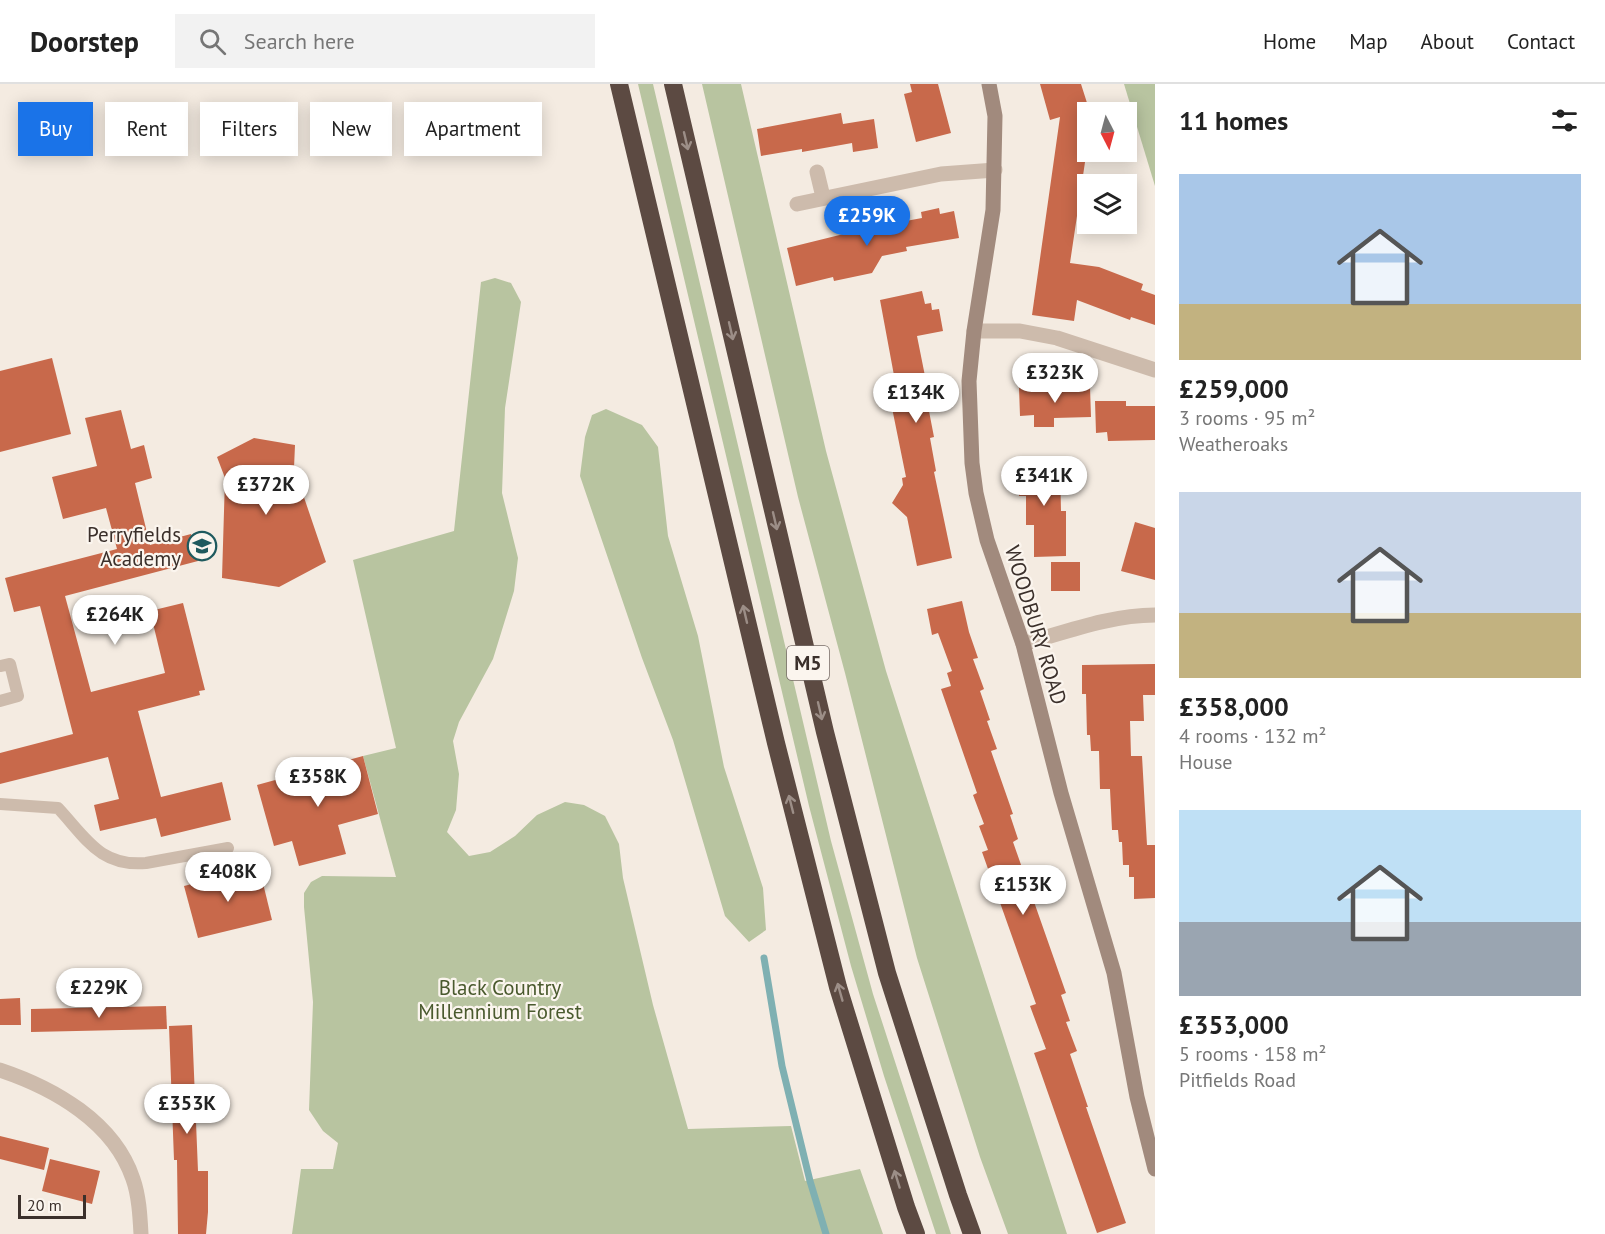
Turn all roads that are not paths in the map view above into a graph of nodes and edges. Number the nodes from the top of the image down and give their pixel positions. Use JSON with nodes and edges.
{"nodes":[{"id":1,"x":619,"y":84,"type":"edge"},
{"id":2,"x":673,"y":84,"type":"edge"},
{"id":3,"x":989,"y":84,"type":"edge"},
{"id":4,"x":995,"y":170,"type":"junction"},
{"id":5,"x":817,"y":172,"type":"dead end"},
{"id":6,"x":823,"y":197,"type":"junction"},
{"id":7,"x":797,"y":204,"type":"dead end"},
{"id":8,"x":974,"y":331,"type":"junction"},
{"id":9,"x":1155,"y":370,"type":"edge"},
{"id":10,"x":1155,"y":615,"type":"edge"},
{"id":11,"x":1023,"y":644,"type":"junction"},
{"id":12,"x":0,"y":666,"type":"edge"},
{"id":13,"x":0,"y":701,"type":"edge"},
{"id":14,"x":0,"y":804,"type":"edge"},
{"id":15,"x":228,"y":848,"type":"dead end"},
{"id":16,"x":0,"y":1070,"type":"edge"},
{"id":17,"x":1155,"y":1169,"type":"edge"},
{"id":18,"x":141,"y":1234,"type":"edge"},
{"id":19,"x":916,"y":1234,"type":"edge"},
{"id":20,"x":972,"y":1234,"type":"edge"}],
"edges":[{"from":19,"to":1,"type":"highway","number":"M5","one_way":true},
{"from":2,"to":20,"type":"highway","number":"M5","one_way":true},
{"from":3,"to":4,"type":"street","name":"WOODBURY ROAD"},
{"from":4,"to":6,"type":"street"},
{"from":4,"to":8,"type":"street","name":"WOODBURY ROAD"},
{"from":5,"to":6,"type":"street"},
{"from":6,"to":7,"type":"street"},
{"from":8,"to":9,"type":"street"},
{"from":8,"to":11,"type":"street","name":"WOODBURY ROAD"},
{"from":10,"to":11,"type":"street"},
{"from":11,"to":17,"type":"street","name":"WOODBURY ROAD"},
{"from":12,"to":13,"type":"lane"},
{"from":14,"to":15,"type":"lane"},
{"from":16,"to":18,"type":"street"}]}
